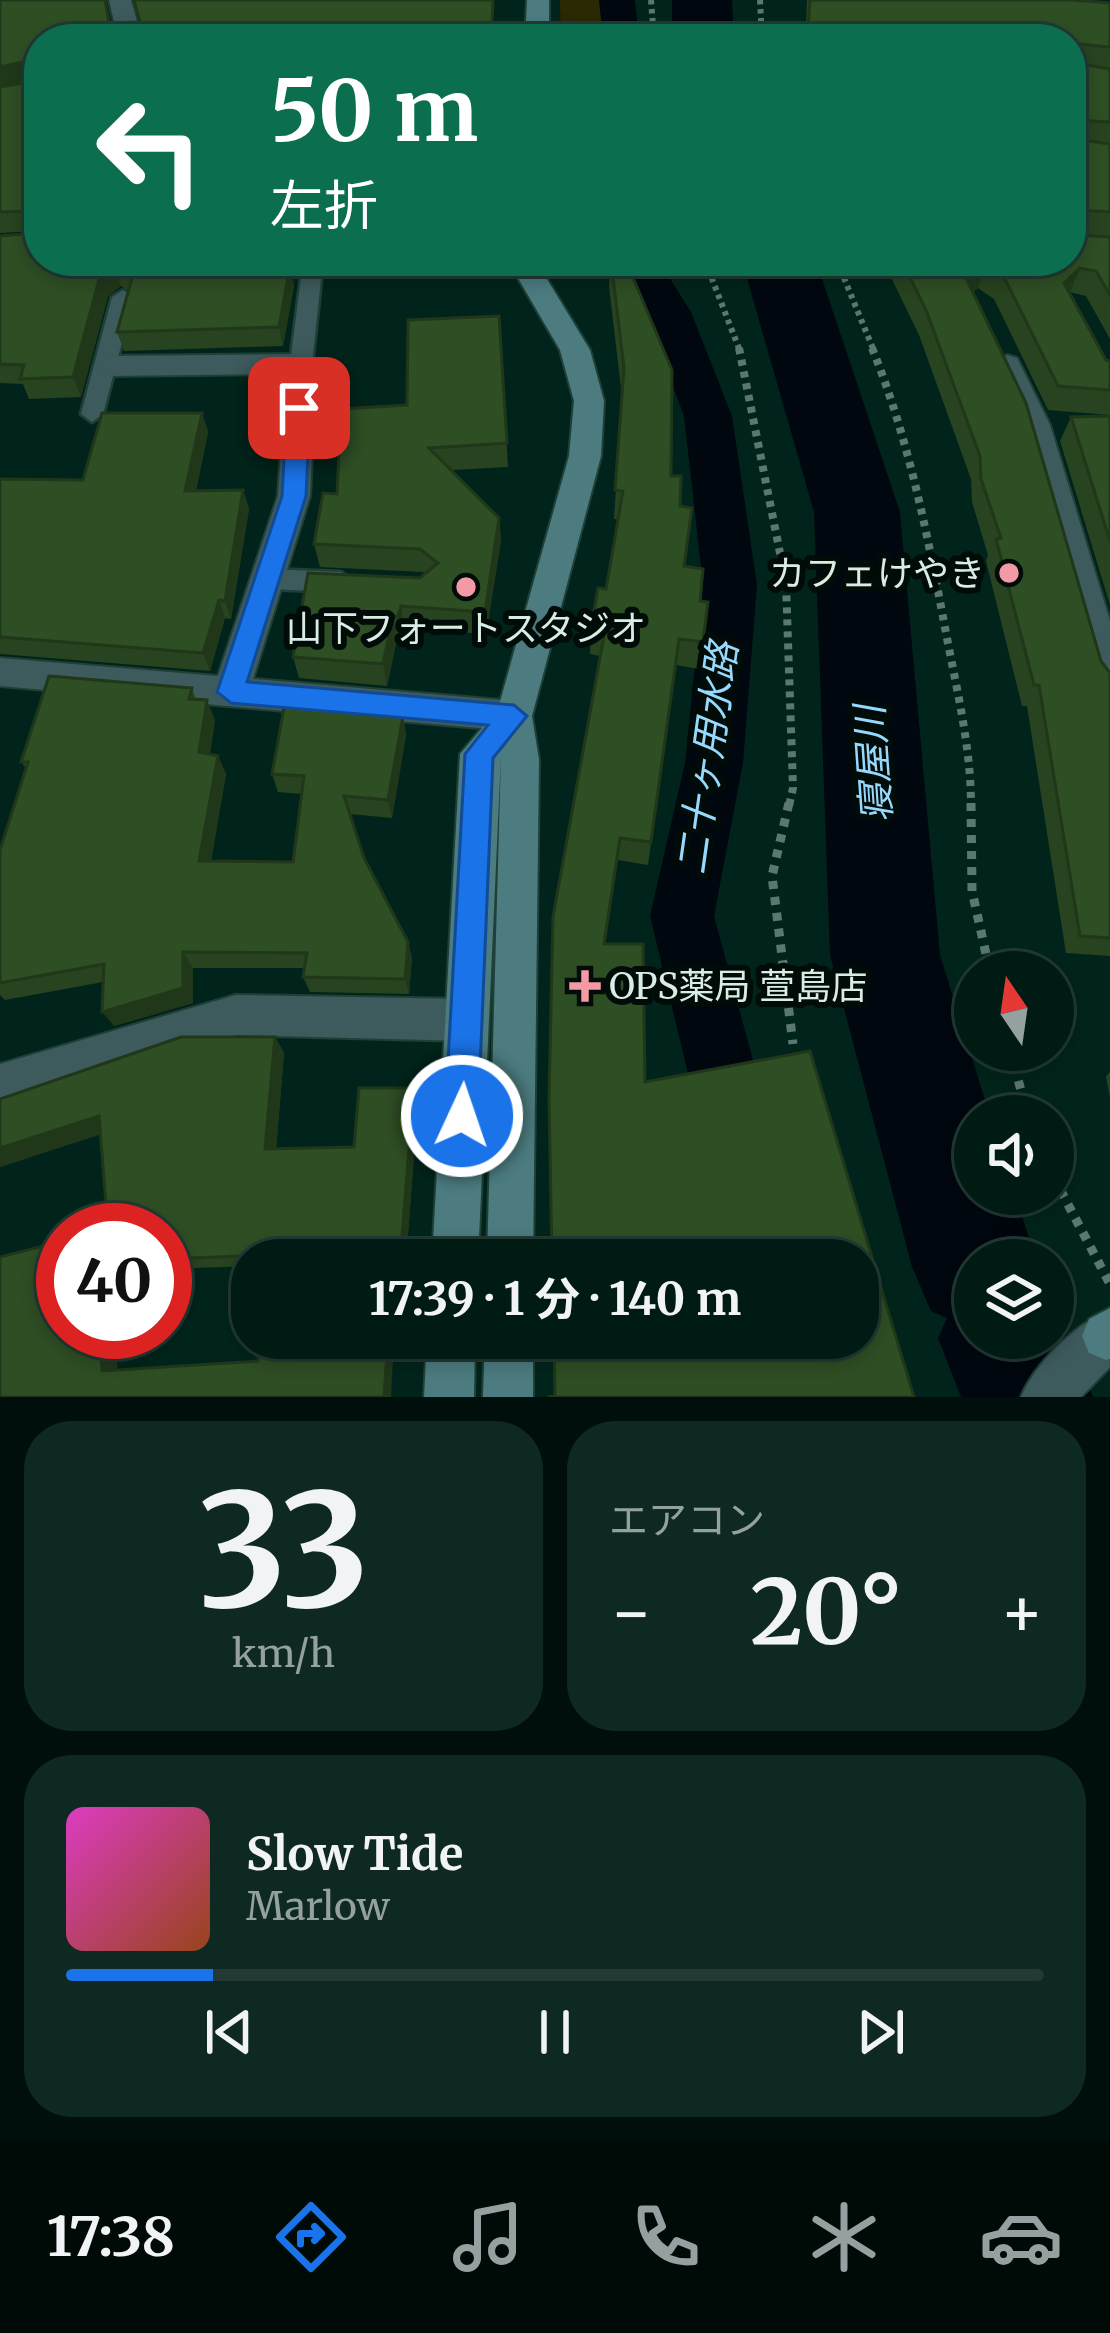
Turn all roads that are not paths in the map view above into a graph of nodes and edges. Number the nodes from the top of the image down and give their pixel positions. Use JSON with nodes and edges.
{"nodes":[{"id":1,"x":311,"y":276,"type":"edge"},
{"id":2,"x":531,"y":276,"type":"edge"},
{"id":3,"x":123,"y":297,"type":"edge"},
{"id":4,"x":996,"y":343,"type":"edge"},
{"id":5,"x":301,"y":364,"type":"junction"},
{"id":6,"x":108,"y":366,"type":"junction"},
{"id":7,"x":92,"y":413,"type":"dead end"},
{"id":8,"x":1035,"y":425,"type":"junction"},
{"id":9,"x":1073,"y":425,"type":"edge"},
{"id":10,"x":268,"y":579,"type":"junction"},
{"id":11,"x":379,"y":584,"type":"edge"},
{"id":12,"x":0,"y":672,"type":"edge"},
{"id":13,"x":1110,"y":680,"type":"edge"},
{"id":14,"x":231,"y":692,"type":"junction"},
{"id":15,"x":514,"y":716,"type":"junction"},
{"id":16,"x":466,"y":1020,"type":"junction"},
{"id":17,"x":0,"y":1087,"type":"edge"},
{"id":18,"x":456,"y":1239,"type":"edge"},
{"id":19,"x":510,"y":1239,"type":"edge"},
{"id":20,"x":1108,"y":1334,"type":"edge"},
{"id":21,"x":451,"y":1359,"type":"edge"},
{"id":22,"x":509,"y":1359,"type":"edge"},
{"id":23,"x":449,"y":1397,"type":"edge"},
{"id":24,"x":508,"y":1397,"type":"edge"},
{"id":25,"x":1046,"y":1397,"type":"edge"}],
"edges":[{"from":1,"to":5,"type":"lane"},
{"from":2,"to":15,"type":"street"},
{"from":3,"to":6,"type":"lane"},
{"from":4,"to":8,"type":"street"},
{"from":5,"to":6,"type":"street"},
{"from":5,"to":10,"type":"street"},
{"from":6,"to":7,"type":"lane"},
{"from":8,"to":9,"type":"street"},
{"from":8,"to":13,"type":"street"},
{"from":10,"to":11,"type":"lane"},
{"from":10,"to":14,"type":"street"},
{"from":12,"to":14,"type":"street"},
{"from":14,"to":15,"type":"street"},
{"from":15,"to":16,"type":"street"},
{"from":15,"to":19,"type":"street"},
{"from":16,"to":17,"type":"street"},
{"from":16,"to":18,"type":"street"},
{"from":20,"to":25,"type":"street"},
{"from":21,"to":23,"type":"street"},
{"from":22,"to":24,"type":"street"}]}
